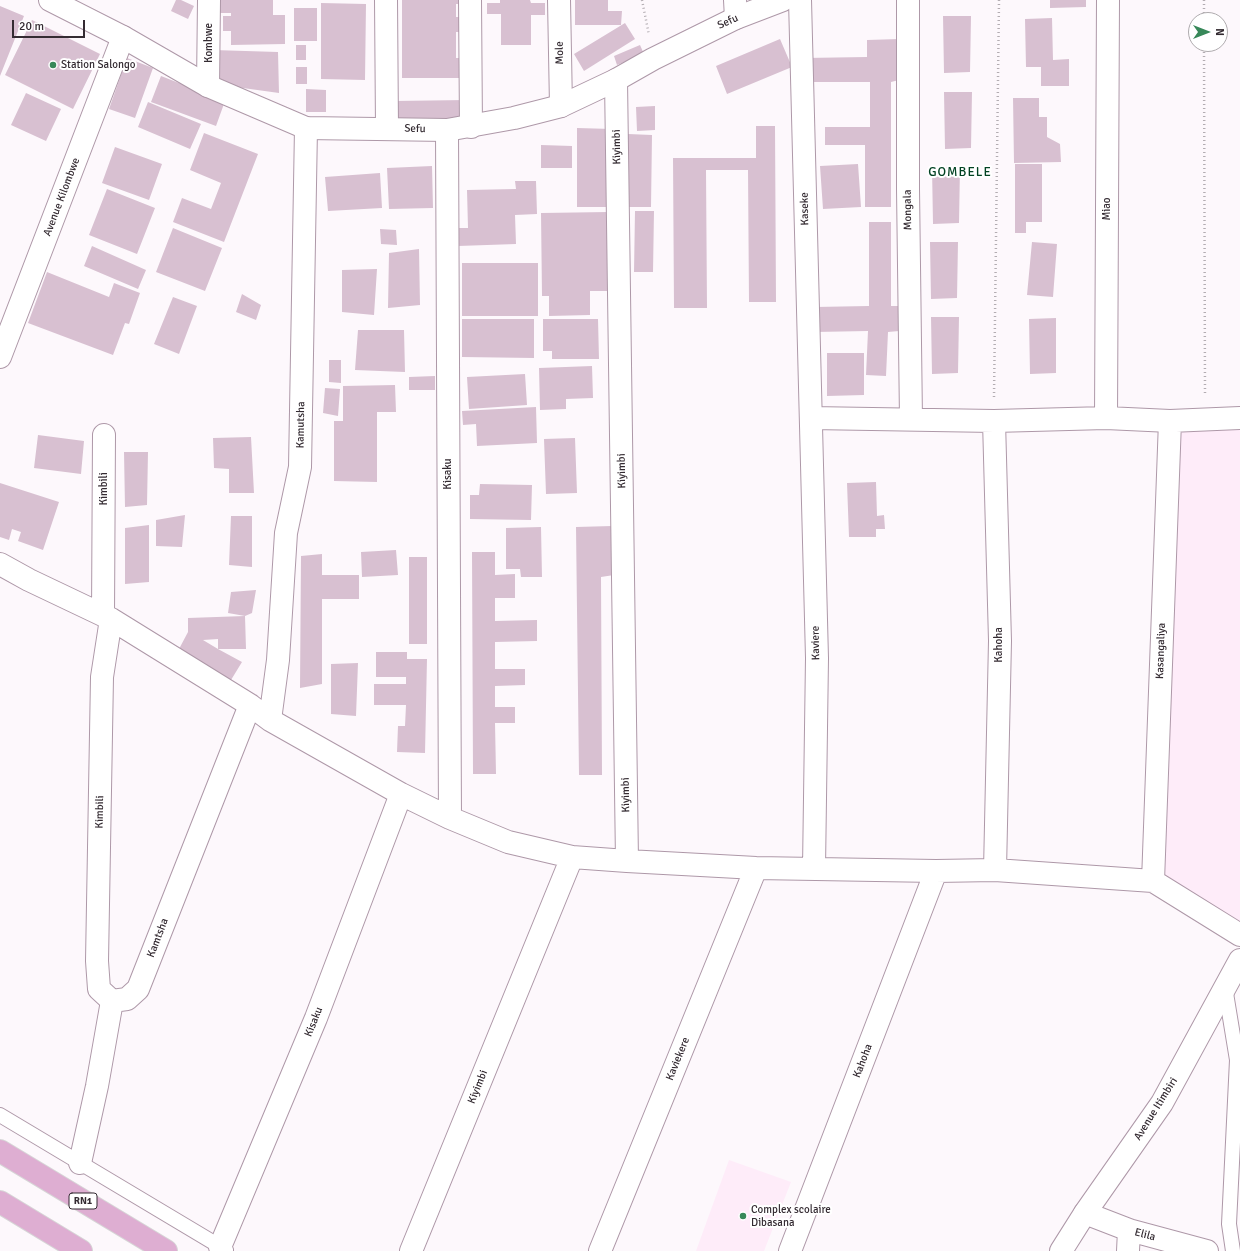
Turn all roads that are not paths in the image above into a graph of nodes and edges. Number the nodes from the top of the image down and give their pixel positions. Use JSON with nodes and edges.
{"nodes":[{"id":1,"x":50,"y":0,"type":"edge"},
{"id":2,"x":209,"y":0,"type":"edge"},
{"id":3,"x":386,"y":0,"type":"edge"},
{"id":4,"x":470,"y":0,"type":"edge"},
{"id":5,"x":559,"y":0,"type":"edge"},
{"id":6,"x":783,"y":0,"type":"edge"},
{"id":7,"x":800,"y":0,"type":"edge"},
{"id":8,"x":908,"y":0,"type":"edge"},
{"id":9,"x":1108,"y":0,"type":"edge"},
{"id":10,"x":735,"y":9,"type":"edge"},
{"id":11,"x":124,"y":37,"type":"junction"},
{"id":12,"x":616,"y":80,"type":"junction"},
{"id":13,"x":208,"y":86,"type":"junction"},
{"id":14,"x":561,"y":106,"type":"junction"},
{"id":15,"x":471,"y":127,"type":"junction"},
{"id":16,"x":306,"y":128,"type":"junction"},
{"id":17,"x":387,"y":128,"type":"junction"},
{"id":18,"x":447,"y":130,"type":"junction"},
{"id":19,"x":0,"y":357,"type":"edge"},
{"id":20,"x":811,"y":418,"type":"junction"},
{"id":21,"x":1106,"y":418,"type":"junction"},
{"id":22,"x":1240,"y":418,"type":"edge"},
{"id":23,"x":911,"y":419,"type":"junction"},
{"id":24,"x":994,"y":420,"type":"junction"},
{"id":25,"x":1170,"y":421,"type":"junction"},
{"id":26,"x":104,"y":435,"type":"dead end"},
{"id":27,"x":0,"y":564,"type":"edge"},
{"id":28,"x":107,"y":617,"type":"junction"},
{"id":29,"x":250,"y":704,"type":"junction"},
{"id":30,"x":270,"y":720,"type":"junction"},
{"id":31,"x":401,"y":794,"type":"junction"},
{"id":32,"x":450,"y":818,"type":"junction"},
{"id":33,"x":572,"y":857,"type":"junction"},
{"id":34,"x":627,"y":861,"type":"junction"},
{"id":35,"x":756,"y":868,"type":"junction"},
{"id":36,"x":814,"y":868,"type":"junction"},
{"id":37,"x":995,"y":870,"type":"junction"},
{"id":38,"x":936,"y":871,"type":"junction"},
{"id":39,"x":1153,"y":881,"type":"junction"},
{"id":40,"x":1240,"y":935,"type":"edge"},
{"id":41,"x":1240,"y":960,"type":"edge"},
{"id":42,"x":1225,"y":986,"type":"junction"},
{"id":43,"x":112,"y":1001,"type":"junction"},
{"id":44,"x":0,"y":1115,"type":"edge"},
{"id":45,"x":0,"y":1151,"type":"edge"},
{"id":46,"x":80,"y":1163,"type":"junction"},
{"id":47,"x":0,"y":1202,"type":"edge"},
{"id":48,"x":1085,"y":1213,"type":"junction"},
{"id":49,"x":1128,"y":1241,"type":"edge"},
{"id":50,"x":223,"y":1249,"type":"edge"},
{"id":51,"x":80,"y":1251,"type":"edge"},
{"id":52,"x":166,"y":1251,"type":"edge"},
{"id":53,"x":411,"y":1251,"type":"edge"},
{"id":54,"x":600,"y":1251,"type":"edge"},
{"id":55,"x":790,"y":1251,"type":"edge"},
{"id":56,"x":1061,"y":1251,"type":"edge"},
{"id":57,"x":1207,"y":1251,"type":"edge"},
{"id":58,"x":1233,"y":1251,"type":"edge"}],
"edges":[{"from":1,"to":11,"type":"street","name":"Sefu"},
{"from":2,"to":13,"type":"street","name":"Kombwe"},
{"from":3,"to":17,"type":"street"},
{"from":4,"to":15,"type":"street"},
{"from":5,"to":14,"type":"street","name":"Mole"},
{"from":6,"to":10,"type":"street","name":"Sefu"},
{"from":7,"to":20,"type":"street","name":"Kaseke"},
{"from":8,"to":23,"type":"street","name":"Mongala"},
{"from":9,"to":21,"type":"street","name":"Miao"},
{"from":10,"to":12,"type":"street","name":"Sefu"},
{"from":11,"to":13,"type":"street","name":"Sefu"},
{"from":11,"to":19,"type":"street","name":"Avenue Kilombwe"},
{"from":12,"to":14,"type":"street","name":"Sefu"},
{"from":12,"to":34,"type":"street","name":"Kiyimbi"},
{"from":13,"to":16,"type":"street","name":"Sefu"},
{"from":14,"to":15,"type":"street","name":"Sefu"},
{"from":15,"to":18,"type":"street","name":"Sefu"},
{"from":16,"to":17,"type":"street","name":"Sefu"},
{"from":16,"to":30,"type":"street","name":"Kamutsha"},
{"from":17,"to":18,"type":"street","name":"Sefu"},
{"from":18,"to":32,"type":"street","name":"Kisaku"},
{"from":20,"to":23,"type":"street"},
{"from":20,"to":36,"type":"street","name":"Kaviere"},
{"from":21,"to":24,"type":"street"},
{"from":21,"to":25,"type":"street"},
{"from":22,"to":25,"type":"street"},
{"from":23,"to":24,"type":"street"},
{"from":24,"to":37,"type":"street","name":"Kahoha"},
{"from":25,"to":39,"type":"street","name":"Kasangaliya"},
{"from":26,"to":28,"type":"street","name":"Kimbili"},
{"from":27,"to":28,"type":"street"},
{"from":28,"to":29,"type":"street"},
{"from":28,"to":43,"type":"street","name":"Kimbili"},
{"from":29,"to":30,"type":"street"},
{"from":29,"to":43,"type":"street","name":"Kamtsha"},
{"from":30,"to":31,"type":"street"},
{"from":31,"to":32,"type":"street"},
{"from":31,"to":50,"type":"street","name":"Kisaku"},
{"from":32,"to":33,"type":"street"},
{"from":33,"to":34,"type":"street"},
{"from":33,"to":53,"type":"street","name":"Kiyimbi"},
{"from":34,"to":35,"type":"street"},
{"from":35,"to":36,"type":"street"},
{"from":35,"to":54,"type":"street","name":"Kaviekere"},
{"from":36,"to":38,"type":"street"},
{"from":37,"to":38,"type":"street"},
{"from":37,"to":39,"type":"street"},
{"from":38,"to":55,"type":"street","name":"Kahoha"},
{"from":39,"to":40,"type":"street"},
{"from":41,"to":42,"type":"street","name":"Avenue Itimbiri"},
{"from":42,"to":48,"type":"street","name":"Avenue Itimbiri"},
{"from":42,"to":58,"type":"lane"},
{"from":43,"to":46,"type":"street"},
{"from":44,"to":46,"type":"lane"},
{"from":45,"to":52,"type":"highway","number":"RN1"},
{"from":46,"to":50,"type":"lane"},
{"from":47,"to":51,"type":"highway"},
{"from":48,"to":49,"type":"street","name":"Elila"},
{"from":48,"to":56,"type":"street","name":"Avenue Itimbiri"},
{"from":49,"to":57,"type":"street","name":"Elila"}]}
